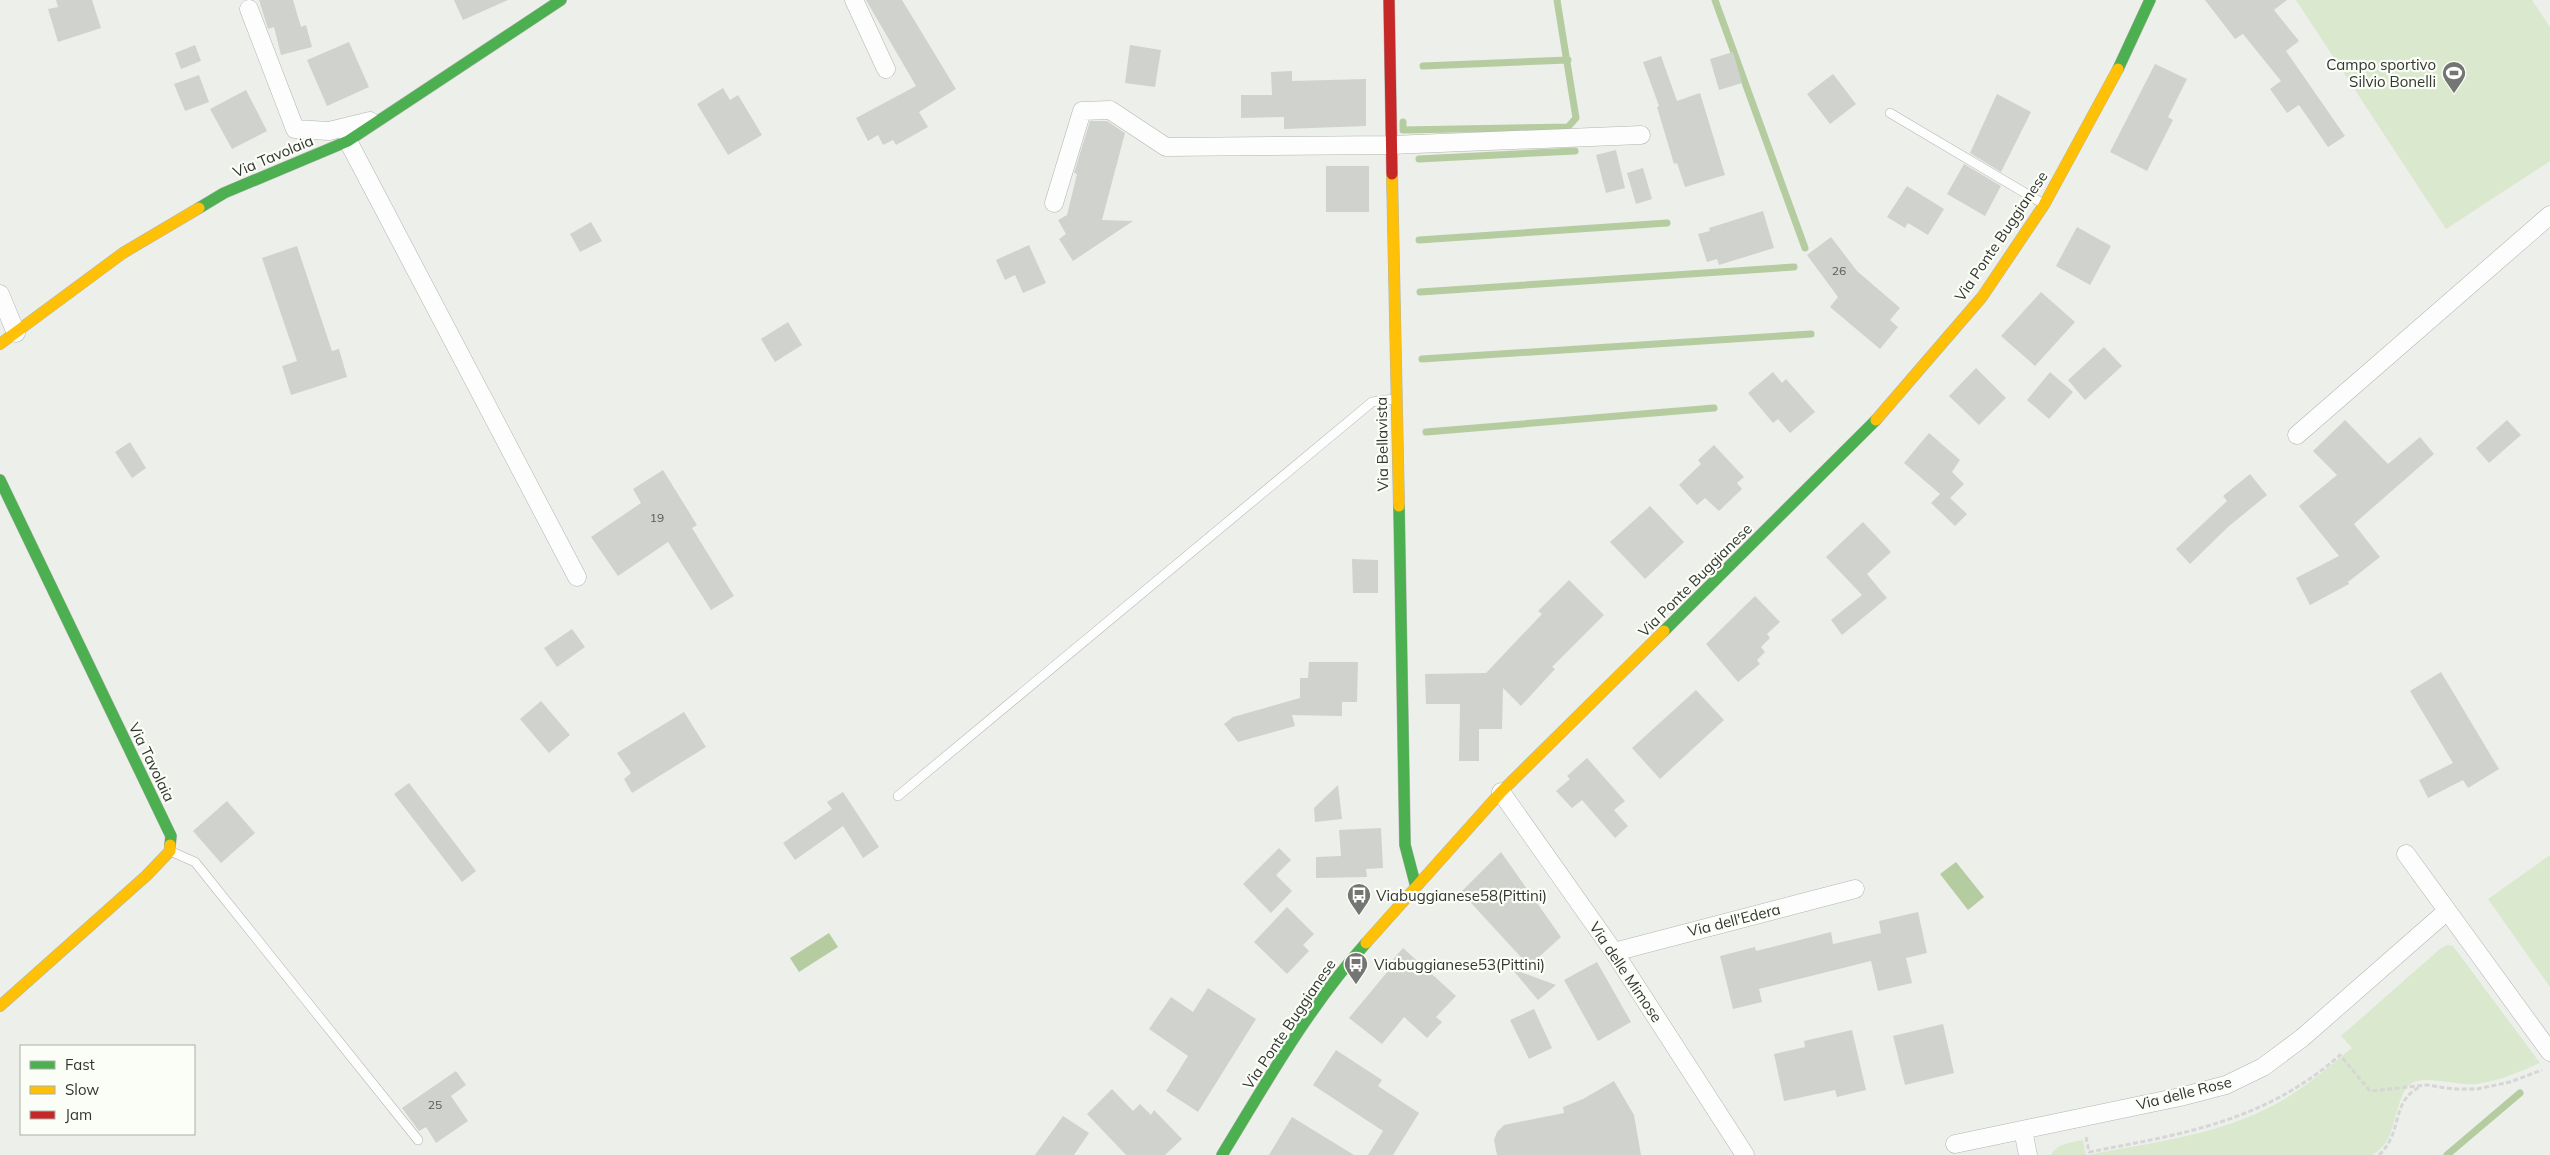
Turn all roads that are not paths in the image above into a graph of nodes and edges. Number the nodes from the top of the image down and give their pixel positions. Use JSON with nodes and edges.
{"nodes":[{"id":1,"x":561,"y":0,"type":"edge"},
{"id":2,"x":854,"y":0,"type":"edge"},
{"id":3,"x":1389,"y":0,"type":"edge"},
{"id":4,"x":2150,"y":0,"type":"edge"},
{"id":5,"x":249,"y":9,"type":"dead end"},
{"id":6,"x":886,"y":69,"type":"dead end"},
{"id":7,"x":1890,"y":113,"type":"dead end"},
{"id":8,"x":380,"y":119,"type":"junction"},
{"id":9,"x":1641,"y":135,"type":"dead end"},
{"id":10,"x":348,"y":141,"type":"junction"},
{"id":11,"x":1392,"y":145,"type":"junction"},
{"id":12,"x":1054,"y":203,"type":"dead end"},
{"id":13,"x":2044,"y":205,"type":"junction"},
{"id":14,"x":2550,"y":215,"type":"edge"},
{"id":15,"x":0,"y":294,"type":"edge"},
{"id":16,"x":16,"y":332,"type":"junction"},
{"id":17,"x":0,"y":344,"type":"edge"},
{"id":18,"x":1396,"y":398,"type":"junction"},
{"id":19,"x":2298,"y":435,"type":"dead end"},
{"id":20,"x":0,"y":480,"type":"edge"},
{"id":21,"x":577,"y":577,"type":"dead end"},
{"id":22,"x":1501,"y":792,"type":"junction"},
{"id":23,"x":898,"y":796,"type":"dead end"},
{"id":24,"x":170,"y":851,"type":"junction"},
{"id":25,"x":2406,"y":854,"type":"dead end"},
{"id":26,"x":1416,"y":886,"type":"junction"},
{"id":27,"x":1854,"y":890,"type":"dead end"},
{"id":28,"x":2447,"y":911,"type":"junction"},
{"id":29,"x":1614,"y":952,"type":"junction"},
{"id":30,"x":0,"y":1006,"type":"edge"},
{"id":31,"x":2548,"y":1060,"type":"edge"},
{"id":32,"x":2023,"y":1130,"type":"junction"},
{"id":33,"x":418,"y":1140,"type":"dead end"},
{"id":34,"x":1955,"y":1144,"type":"dead end"},
{"id":35,"x":1222,"y":1155,"type":"edge"},
{"id":36,"x":1745,"y":1155,"type":"edge"},
{"id":37,"x":2028,"y":1155,"type":"edge"}],
"edges":[{"from":1,"to":8,"type":"street","name":"Via Tavolaia"},
{"from":2,"to":6,"type":"street"},
{"from":3,"to":11,"type":"street","name":"Via Bellavista"},
{"from":4,"to":13,"type":"street","name":"Via Ponte Buggianese"},
{"from":5,"to":8,"type":"street"},
{"from":7,"to":13,"type":"lane"},
{"from":8,"to":10,"type":"street","name":"Via Tavolaia"},
{"from":9,"to":11,"type":"street"},
{"from":10,"to":16,"type":"street","name":"Via Tavolaia"},
{"from":10,"to":21,"type":"street"},
{"from":11,"to":12,"type":"street"},
{"from":11,"to":18,"type":"street","name":"Via Bellavista"},
{"from":13,"to":22,"type":"street","name":"Via Ponte Buggianese"},
{"from":14,"to":19,"type":"street"},
{"from":15,"to":16,"type":"street"},
{"from":16,"to":17,"type":"street","name":"Via Tavolaia"},
{"from":18,"to":23,"type":"lane"},
{"from":18,"to":26,"type":"street","name":"Via Bellavista"},
{"from":20,"to":24,"type":"street","name":"Via Tavolaia"},
{"from":22,"to":26,"type":"street","name":"Via Ponte Buggianese"},
{"from":22,"to":29,"type":"street","name":"Via delle Mimose"},
{"from":24,"to":30,"type":"street"},
{"from":24,"to":33,"type":"lane"},
{"from":25,"to":28,"type":"street"},
{"from":26,"to":35,"type":"street","name":"Via Ponte Buggianese"},
{"from":27,"to":29,"type":"street","name":"Via dell'Edera"},
{"from":28,"to":31,"type":"street"},
{"from":28,"to":32,"type":"street","name":"Via delle Rose"},
{"from":29,"to":36,"type":"street","name":"Via delle Mimose"},
{"from":32,"to":34,"type":"street","name":"Via delle Rose"},
{"from":32,"to":37,"type":"street"}]}
